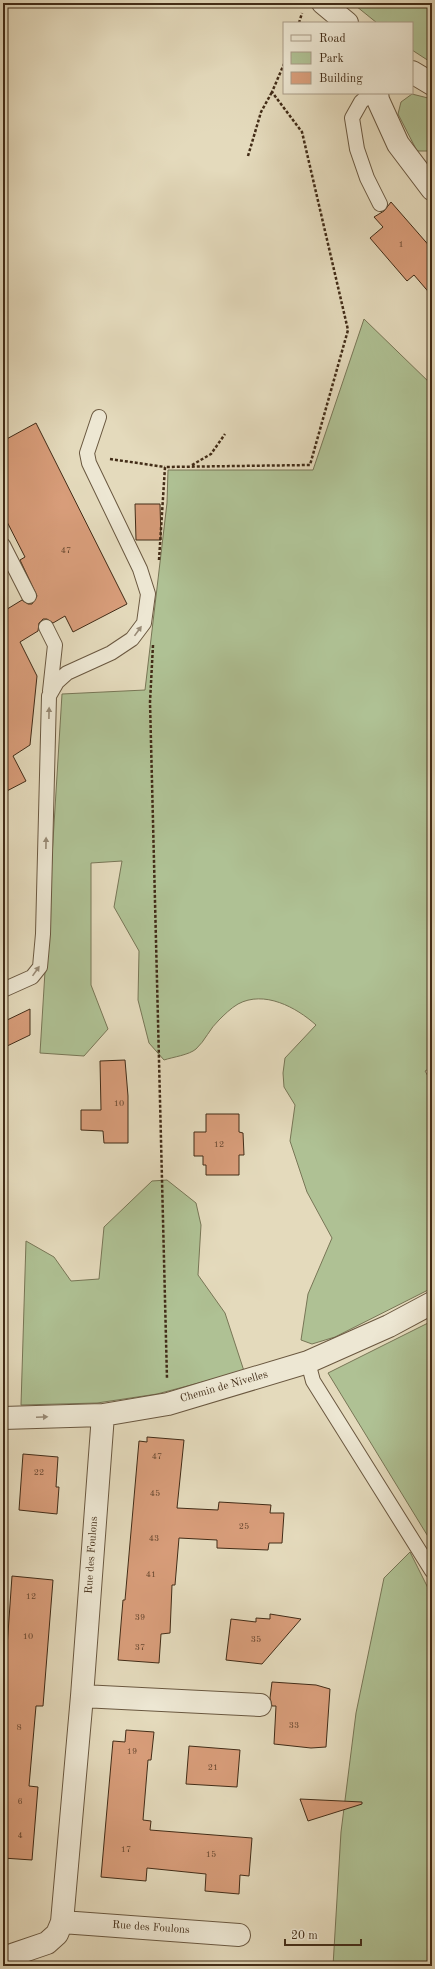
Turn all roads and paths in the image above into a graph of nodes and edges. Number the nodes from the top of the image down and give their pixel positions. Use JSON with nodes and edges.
{"nodes":[{"id":1,"x":323,"y":3,"type":"edge"},
{"id":2,"x":346,"y":22,"type":"edge"},
{"id":3,"x":283,"y":66,"type":"edge"},
{"id":4,"x":413,"y":73,"type":"edge"},
{"id":5,"x":432,"y":84,"type":"edge"},
{"id":6,"x":272,"y":92,"type":"junction"},
{"id":7,"x":370,"y":94,"type":"edge"},
{"id":8,"x":377,"y":94,"type":"edge"},
{"id":9,"x":248,"y":156,"type":"dead end"},
{"id":10,"x":432,"y":189,"type":"edge"},
{"id":11,"x":380,"y":204,"type":"dead end"},
{"id":12,"x":99,"y":418,"type":"dead end"},
{"id":13,"x":225,"y":434,"type":"dead end"},
{"id":14,"x":89,"y":463,"type":"junction"},
{"id":15,"x":191,"y":465,"type":"junction"},
{"id":16,"x":165,"y":467,"type":"junction"},
{"id":17,"x":3,"y":545,"type":"edge"},
{"id":18,"x":159,"y":561,"type":"dead end"},
{"id":19,"x":29,"y":596,"type":"dead end"},
{"id":20,"x":46,"y":627,"type":"dead end"},
{"id":21,"x":154,"y":640,"type":"dead end"},
{"id":22,"x":49,"y":696,"type":"junction"},
{"id":23,"x":3,"y":990,"type":"edge"},
{"id":24,"x":432,"y":1303,"type":"edge"},
{"id":25,"x":308,"y":1362,"type":"junction"},
{"id":26,"x":168,"y":1404,"type":"junction"},
{"id":27,"x":103,"y":1415,"type":"junction"},
{"id":28,"x":3,"y":1418,"type":"edge"},
{"id":29,"x":432,"y":1571,"type":"edge"},
{"id":30,"x":82,"y":1696,"type":"junction"},
{"id":31,"x":260,"y":1705,"type":"dead end"},
{"id":32,"x":62,"y":1922,"type":"junction"},
{"id":33,"x":239,"y":1935,"type":"dead end"},
{"id":34,"x":3,"y":1958,"type":"edge"}],
"edges":[{"from":1,"to":2,"type":"street"},
{"from":3,"to":6,"type":"path"},
{"from":4,"to":5,"type":"street"},
{"from":6,"to":9,"type":"path"},
{"from":6,"to":15,"type":"path"},
{"from":7,"to":11,"type":"lane"},
{"from":8,"to":10,"type":"street"},
{"from":12,"to":14,"type":"lane"},
{"from":13,"to":15,"type":"path"},
{"from":14,"to":16,"type":"path"},
{"from":22,"to":14,"type":"lane","one_way":true},
{"from":15,"to":16,"type":"path"},
{"from":16,"to":18,"type":"path"},
{"from":17,"to":19,"type":"lane"},
{"from":20,"to":22,"type":"lane"},
{"from":21,"to":26,"type":"path"},
{"from":23,"to":22,"type":"lane","one_way":true},
{"from":24,"to":25,"type":"street","name":"Chemin de Nivelles"},
{"from":25,"to":26,"type":"street","name":"Chemin de Nivelles"},
{"from":25,"to":29,"type":"lane"},
{"from":26,"to":27,"type":"street","name":"Chemin de Nivelles"},
{"from":28,"to":27,"type":"street","name":"Chemin de Nivelles","one_way":true},
{"from":27,"to":30,"type":"street","name":"Rue des Foulons"},
{"from":30,"to":31,"type":"street"},
{"from":30,"to":32,"type":"street","name":"Rue des Foulons"},
{"from":32,"to":33,"type":"street","name":"Rue des Foulons"},
{"from":32,"to":34,"type":"street","name":"Rue des Foulons"}]}
